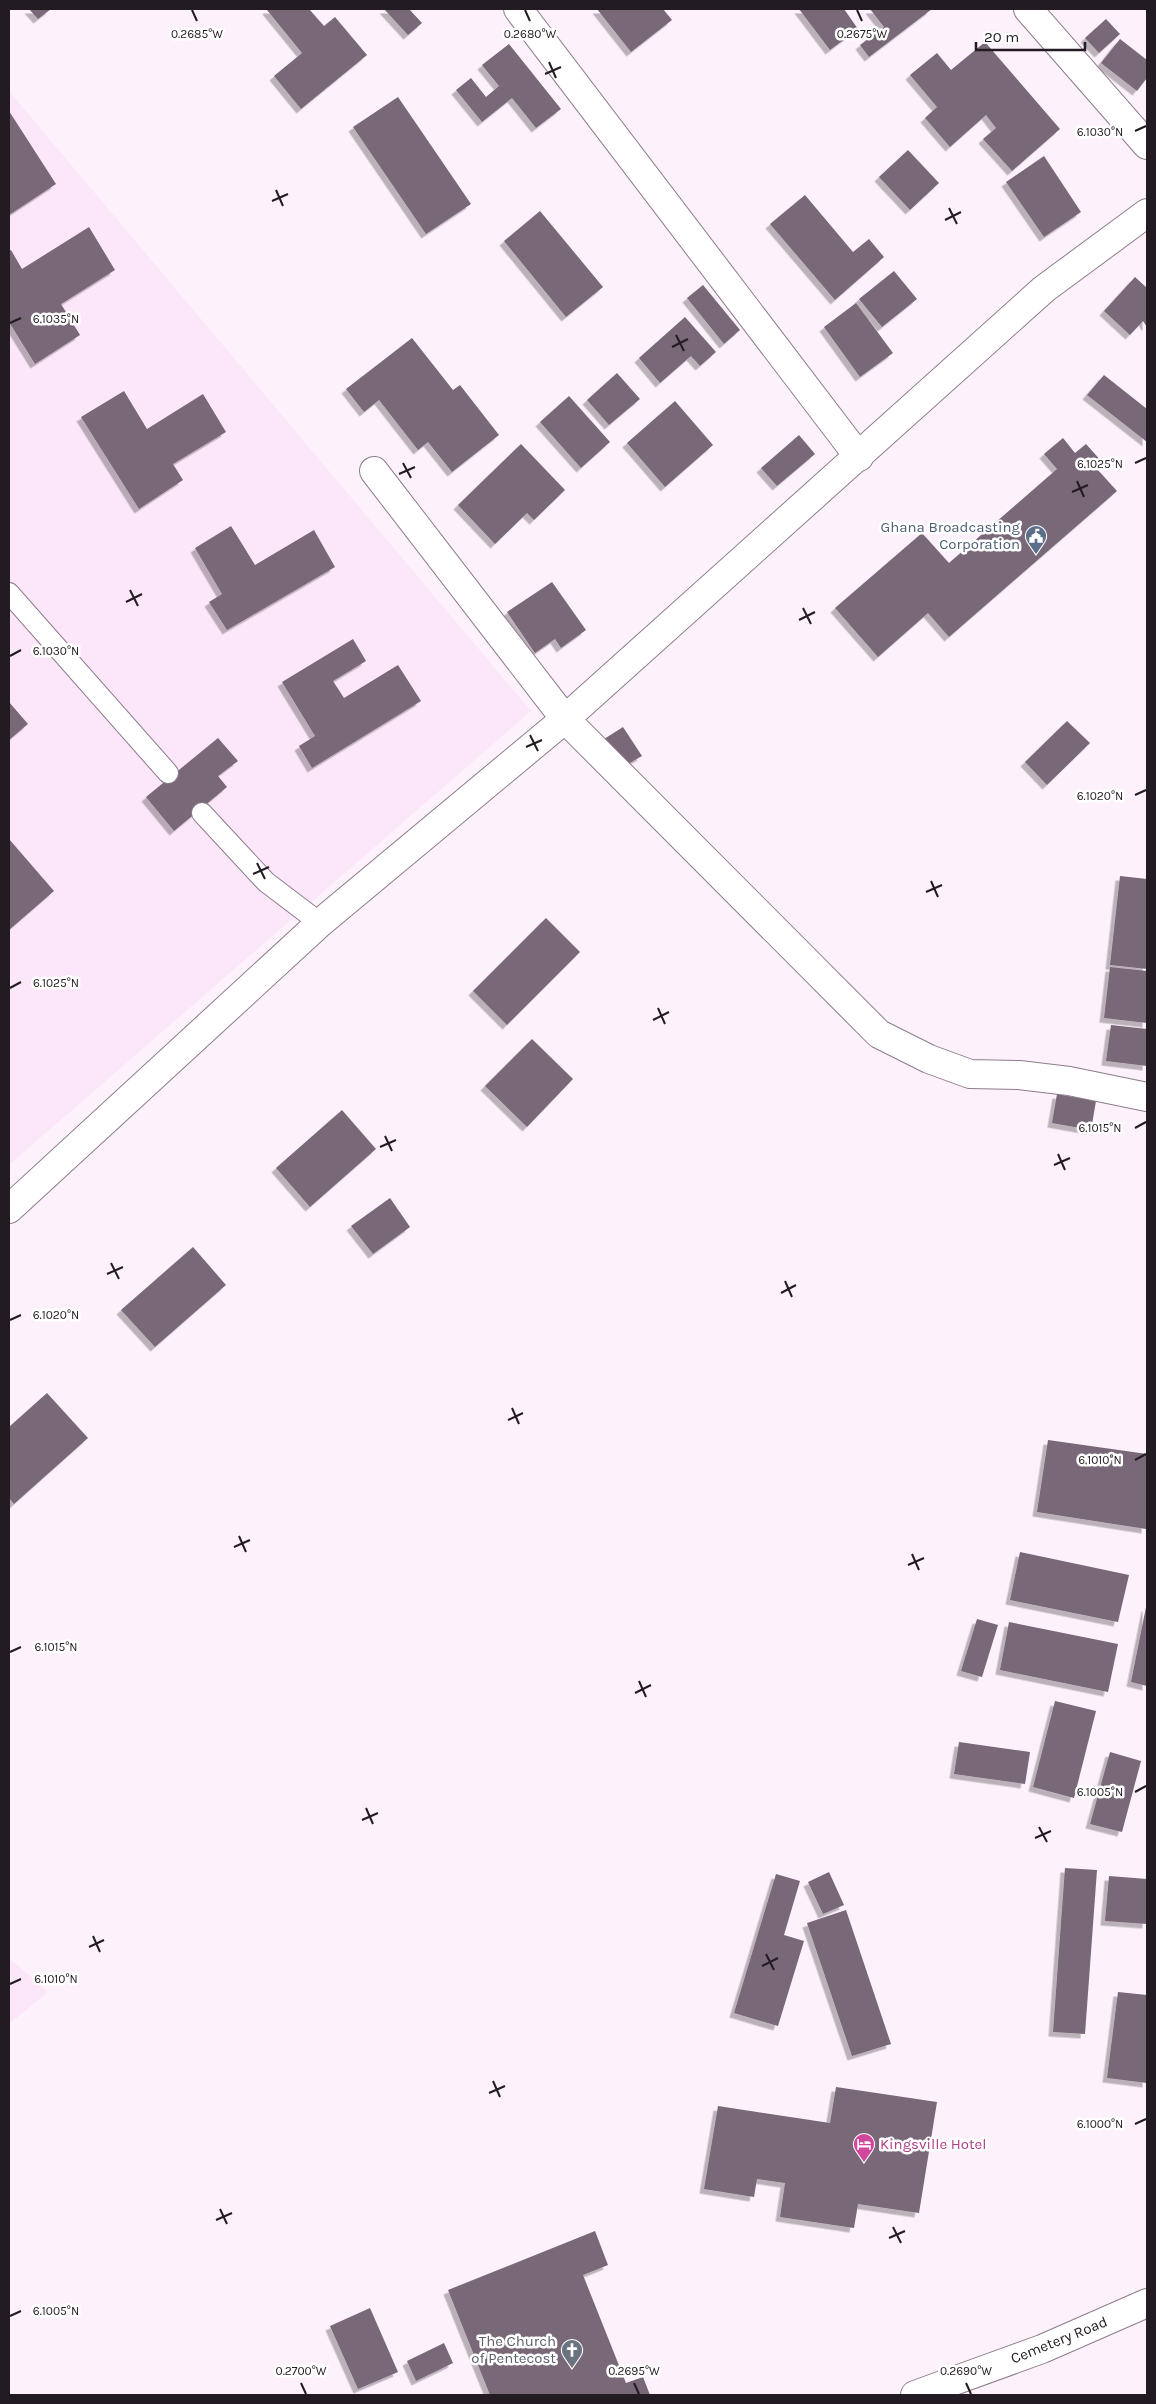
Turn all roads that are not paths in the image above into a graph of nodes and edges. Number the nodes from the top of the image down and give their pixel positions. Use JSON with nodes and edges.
{"nodes":[{"id":1,"x":518,"y":9,"type":"edge"},
{"id":2,"x":1028,"y":9,"type":"edge"},
{"id":3,"x":1147,"y":145,"type":"edge"},
{"id":4,"x":1147,"y":213,"type":"edge"},
{"id":5,"x":859,"y":457,"type":"junction"},
{"id":6,"x":374,"y":471,"type":"dead end"},
{"id":7,"x":9,"y":593,"type":"edge"},
{"id":8,"x":565,"y":719,"type":"junction"},
{"id":9,"x":168,"y":773,"type":"dead end"},
{"id":10,"x":202,"y":813,"type":"dead end"},
{"id":11,"x":320,"y":923,"type":"junction"},
{"id":12,"x":1147,"y":1097,"type":"edge"},
{"id":13,"x":9,"y":1209,"type":"edge"},
{"id":14,"x":1147,"y":2303,"type":"edge"},
{"id":15,"x":915,"y":2395,"type":"edge"}],
"edges":[{"from":1,"to":5,"type":"street"},
{"from":2,"to":3,"type":"street"},
{"from":4,"to":5,"type":"street"},
{"from":5,"to":8,"type":"street"},
{"from":6,"to":8,"type":"street"},
{"from":7,"to":9,"type":"lane"},
{"from":8,"to":11,"type":"street"},
{"from":8,"to":12,"type":"street"},
{"from":10,"to":11,"type":"lane"},
{"from":11,"to":13,"type":"street"},
{"from":14,"to":15,"type":"street","name":"Cemetery Road"}]}
